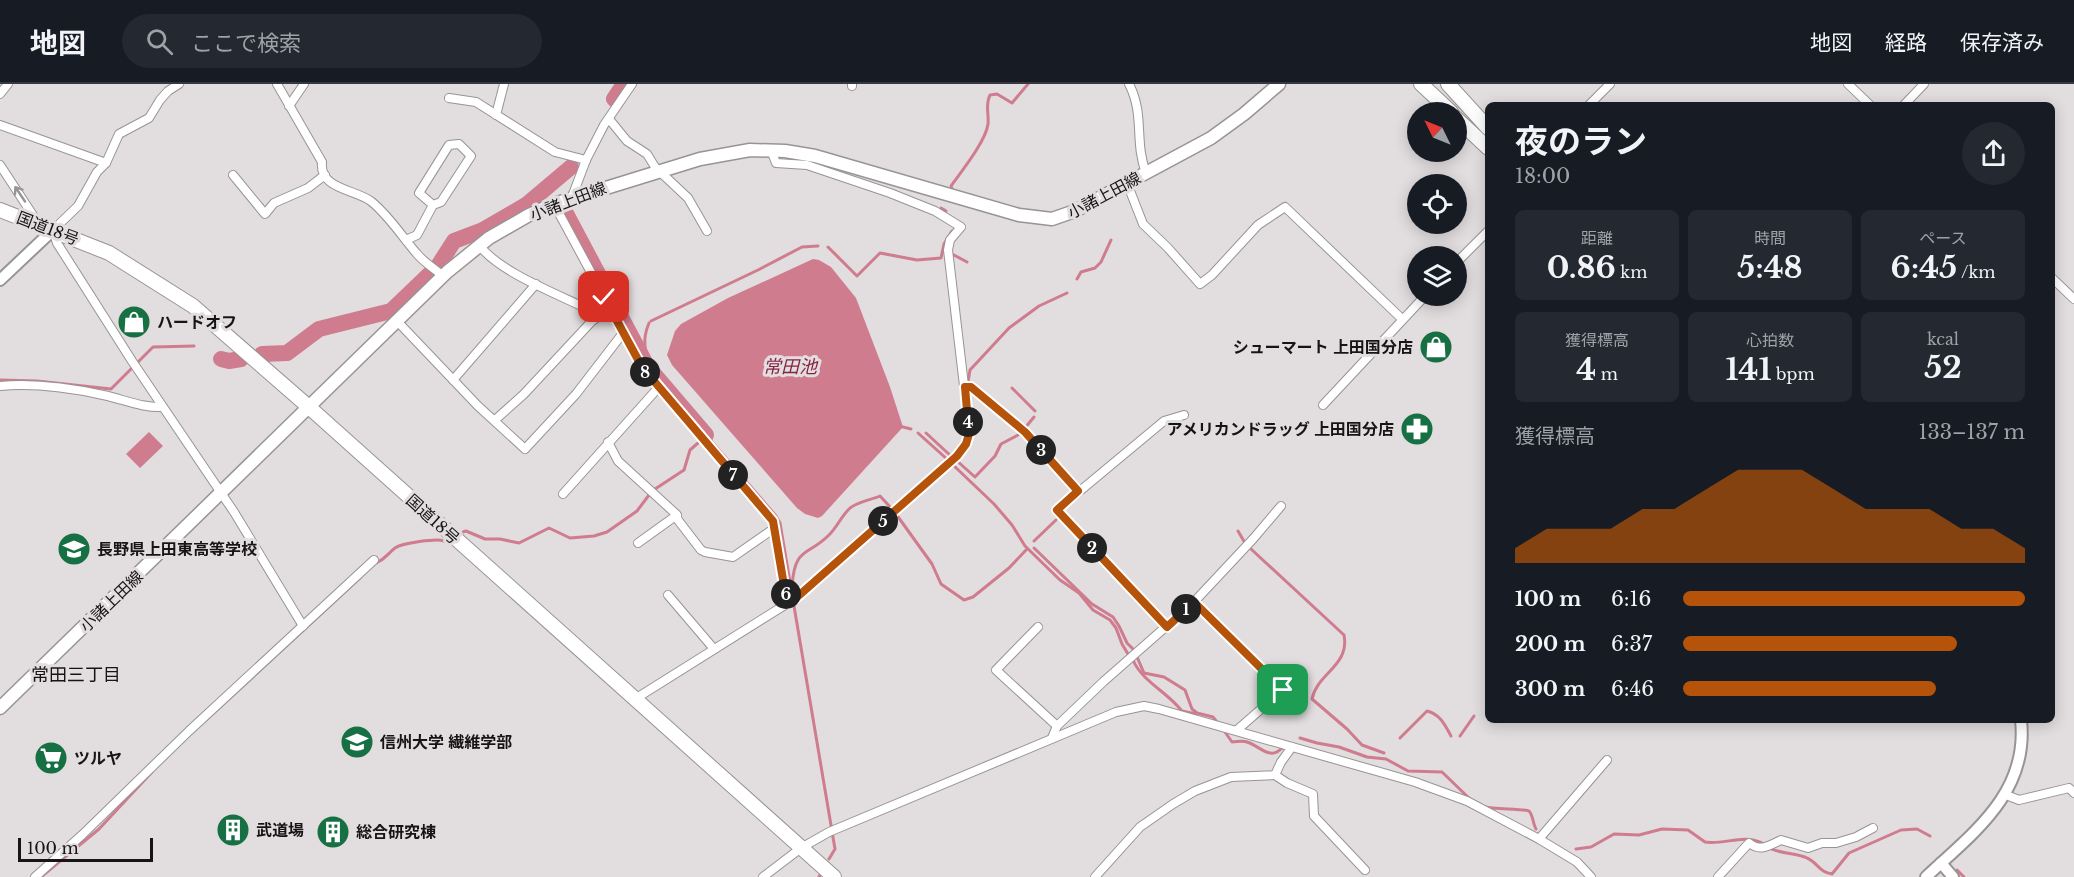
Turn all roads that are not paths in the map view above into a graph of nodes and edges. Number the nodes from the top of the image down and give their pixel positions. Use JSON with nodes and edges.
{"nodes":[{"id":1,"x":8,"y":84,"type":"edge"},
{"id":2,"x":179,"y":84,"type":"edge"},
{"id":3,"x":277,"y":84,"type":"edge"},
{"id":4,"x":304,"y":84,"type":"edge"},
{"id":5,"x":504,"y":84,"type":"edge"},
{"id":6,"x":632,"y":84,"type":"edge"},
{"id":7,"x":1129,"y":84,"type":"edge"},
{"id":8,"x":1279,"y":84,"type":"edge"},
{"id":9,"x":1421,"y":84,"type":"edge"},
{"id":10,"x":1448,"y":84,"type":"edge"},
{"id":11,"x":1610,"y":84,"type":"edge"},
{"id":12,"x":1848,"y":84,"type":"edge"},
{"id":13,"x":1924,"y":84,"type":"edge"},
{"id":14,"x":0,"y":94,"type":"edge"},
{"id":15,"x":449,"y":98,"type":"dead end"},
{"id":16,"x":1440,"y":102,"type":"edge"},
{"id":17,"x":1592,"y":102,"type":"edge"},
{"id":18,"x":1867,"y":102,"type":"edge"},
{"id":19,"x":1907,"y":102,"type":"edge"},
{"id":20,"x":289,"y":106,"type":"junction"},
{"id":21,"x":496,"y":115,"type":"junction"},
{"id":22,"x":609,"y":119,"type":"junction"},
{"id":23,"x":0,"y":125,"type":"edge"},
{"id":24,"x":1485,"y":125,"type":"edge"},
{"id":25,"x":1467,"y":128,"type":"edge"},
{"id":26,"x":1485,"y":145,"type":"edge"},
{"id":27,"x":771,"y":150,"type":"junction"},
{"id":28,"x":586,"y":160,"type":"junction"},
{"id":29,"x":106,"y":163,"type":"junction"},
{"id":30,"x":0,"y":165,"type":"edge"},
{"id":31,"x":659,"y":171,"type":"junction"},
{"id":32,"x":1146,"y":173,"type":"junction"},
{"id":33,"x":233,"y":175,"type":"dead end"},
{"id":34,"x":325,"y":175,"type":"junction"},
{"id":35,"x":1127,"y":183,"type":"junction"},
{"id":36,"x":572,"y":197,"type":"junction"},
{"id":37,"x":554,"y":204,"type":"junction"},
{"id":38,"x":433,"y":205,"type":"junction"},
{"id":39,"x":0,"y":210,"type":"edge"},
{"id":40,"x":39,"y":224,"type":"junction"},
{"id":41,"x":53,"y":230,"type":"junction"},
{"id":42,"x":707,"y":231,"type":"dead end"},
{"id":43,"x":1485,"y":234,"type":"edge"},
{"id":44,"x":406,"y":240,"type":"junction"},
{"id":45,"x":479,"y":245,"type":"junction"},
{"id":46,"x":1467,"y":252,"type":"edge"},
{"id":47,"x":443,"y":276,"type":"junction"},
{"id":48,"x":0,"y":280,"type":"edge"},
{"id":49,"x":2055,"y":281,"type":"edge"},
{"id":50,"x":536,"y":284,"type":"junction"},
{"id":51,"x":2074,"y":299,"type":"edge"},
{"id":52,"x":1415,"y":306,"type":"edge"},
{"id":53,"x":610,"y":309,"type":"junction"},
{"id":54,"x":602,"y":313,"type":"junction"},
{"id":55,"x":1402,"y":319,"type":"junction"},
{"id":56,"x":397,"y":321,"type":"junction"},
{"id":57,"x":623,"y":333,"type":"junction"},
{"id":58,"x":453,"y":380,"type":"junction"},
{"id":59,"x":0,"y":386,"type":"edge"},
{"id":60,"x":965,"y":387,"type":"junction"},
{"id":61,"x":658,"y":388,"type":"junction"},
{"id":62,"x":1323,"y":405,"type":"dead end"},
{"id":63,"x":162,"y":407,"type":"junction"},
{"id":64,"x":310,"y":408,"type":"junction"},
{"id":65,"x":1184,"y":415,"type":"dead end"},
{"id":66,"x":495,"y":420,"type":"junction"},
{"id":67,"x":608,"y":442,"type":"junction"},
{"id":68,"x":1078,"y":491,"type":"junction"},
{"id":69,"x":220,"y":494,"type":"junction"},
{"id":70,"x":563,"y":494,"type":"dead end"},
{"id":71,"x":1281,"y":506,"type":"dead end"},
{"id":72,"x":676,"y":515,"type":"junction"},
{"id":73,"x":776,"y":527,"type":"junction"},
{"id":74,"x":638,"y":543,"type":"dead end"},
{"id":75,"x":374,"y":560,"type":"dead end"},
{"id":76,"x":668,"y":595,"type":"dead end"},
{"id":77,"x":791,"y":601,"type":"junction"},
{"id":78,"x":1194,"y":602,"type":"junction"},
{"id":79,"x":303,"y":626,"type":"junction"},
{"id":80,"x":1038,"y":627,"type":"dead end"},
{"id":81,"x":1167,"y":627,"type":"junction"},
{"id":82,"x":714,"y":649,"type":"junction"},
{"id":83,"x":635,"y":699,"type":"junction"},
{"id":84,"x":0,"y":708,"type":"edge"},
{"id":85,"x":2021,"y":723,"type":"edge"},
{"id":86,"x":1057,"y":726,"type":"junction"},
{"id":87,"x":1237,"y":730,"type":"junction"},
{"id":88,"x":1052,"y":738,"type":"junction"},
{"id":89,"x":1292,"y":747,"type":"junction"},
{"id":90,"x":1607,"y":760,"type":"dead end"},
{"id":91,"x":1275,"y":775,"type":"junction"},
{"id":92,"x":2074,"y":793,"type":"edge"},
{"id":93,"x":2006,"y":795,"type":"junction"},
{"id":94,"x":1873,"y":828,"type":"dead end"},
{"id":95,"x":1539,"y":838,"type":"junction"},
{"id":96,"x":801,"y":848,"type":"junction"},
{"id":97,"x":1941,"y":863,"type":"junction"},
{"id":98,"x":1365,"y":870,"type":"dead end"},
{"id":99,"x":35,"y":877,"type":"edge"},
{"id":100,"x":763,"y":877,"type":"edge"},
{"id":101,"x":834,"y":877,"type":"edge"},
{"id":102,"x":1095,"y":877,"type":"edge"},
{"id":103,"x":1591,"y":877,"type":"edge"},
{"id":104,"x":1718,"y":877,"type":"edge"},
{"id":105,"x":1926,"y":877,"type":"edge"},
{"id":106,"x":1953,"y":877,"type":"edge"}],
"edges":[{"from":1,"to":14,"type":"street"},
{"from":2,"to":29,"type":"street"},
{"from":3,"to":20,"type":"street"},
{"from":4,"to":20,"type":"street"},
{"from":5,"to":21,"type":"street"},
{"from":6,"to":22,"type":"street"},
{"from":7,"to":32,"type":"street"},
{"from":8,"to":32,"type":"main road","name":"小諸上田線"},
{"from":9,"to":16,"type":"highway"},
{"from":10,"to":24,"type":"highway"},
{"from":11,"to":17,"type":"street"},
{"from":12,"to":18,"type":"street"},
{"from":13,"to":19,"type":"street"},
{"from":15,"to":21,"type":"street"},
{"from":20,"to":34,"type":"street"},
{"from":21,"to":28,"type":"street"},
{"from":22,"to":28,"type":"street"},
{"from":22,"to":31,"type":"street"},
{"from":23,"to":29,"type":"street"},
{"from":25,"to":26,"type":"highway"},
{"from":27,"to":31,"type":"main road","name":"小諸上田線"},
{"from":27,"to":35,"type":"main road","name":"小諸上田線"},
{"from":27,"to":60,"type":"street"},
{"from":28,"to":36,"type":"street"},
{"from":29,"to":41,"type":"street"},
{"from":40,"to":30,"type":"street","one_way":true},
{"from":31,"to":36,"type":"main road","name":"小諸上田線"},
{"from":31,"to":42,"type":"street"},
{"from":32,"to":35,"type":"main road","name":"小諸上田線"},
{"from":33,"to":34,"type":"street"},
{"from":34,"to":44,"type":"street"},
{"from":35,"to":55,"type":"street"},
{"from":36,"to":37,"type":"main road","name":"小諸上田線"},
{"from":37,"to":45,"type":"main road","name":"小諸上田線"},
{"from":37,"to":53,"type":"street"},
{"from":38,"to":38,"type":"street"},
{"from":38,"to":44,"type":"street"},
{"from":39,"to":40,"type":"highway","name":"国道18号"},
{"from":40,"to":41,"type":"highway","name":"国道18号"},
{"from":41,"to":48,"type":"street"},
{"from":41,"to":63,"type":"street"},
{"from":41,"to":64,"type":"highway","name":"国道18号"},
{"from":43,"to":46,"type":"street"},
{"from":44,"to":47,"type":"street"},
{"from":45,"to":47,"type":"main road","name":"小諸上田線"},
{"from":45,"to":50,"type":"street"},
{"from":47,"to":56,"type":"main road","name":"小諸上田線"},
{"from":49,"to":51,"type":"street"},
{"from":50,"to":54,"type":"street"},
{"from":50,"to":58,"type":"street"},
{"from":52,"to":55,"type":"street"},
{"from":53,"to":54,"type":"street"},
{"from":53,"to":57,"type":"street"},
{"from":54,"to":66,"type":"street"},
{"from":55,"to":62,"type":"street"},
{"from":56,"to":58,"type":"street"},
{"from":56,"to":64,"type":"main road","name":"小諸上田線"},
{"from":57,"to":61,"type":"street"},
{"from":57,"to":66,"type":"street"},
{"from":58,"to":66,"type":"street"},
{"from":59,"to":63,"type":"street"},
{"from":60,"to":68,"type":"street"},
{"from":60,"to":77,"type":"street"},
{"from":61,"to":67,"type":"street"},
{"from":61,"to":73,"type":"street"},
{"from":63,"to":69,"type":"street"},
{"from":64,"to":69,"type":"main road","name":"小諸上田線"},
{"from":64,"to":83,"type":"highway","name":"国道18号"},
{"from":65,"to":68,"type":"street"},
{"from":67,"to":70,"type":"street"},
{"from":67,"to":72,"type":"street"},
{"from":68,"to":81,"type":"street"},
{"from":69,"to":79,"type":"street"},
{"from":69,"to":84,"type":"main road","name":"小諸上田線"},
{"from":71,"to":78,"type":"street"},
{"from":72,"to":73,"type":"street"},
{"from":72,"to":74,"type":"street"},
{"from":73,"to":77,"type":"street"},
{"from":75,"to":79,"type":"street"},
{"from":76,"to":82,"type":"street"},
{"from":77,"to":82,"type":"street"},
{"from":78,"to":81,"type":"street"},
{"from":78,"to":87,"type":"street"},
{"from":79,"to":99,"type":"street"},
{"from":80,"to":86,"type":"street"},
{"from":81,"to":86,"type":"street"},
{"from":82,"to":83,"type":"street"},
{"from":83,"to":96,"type":"highway","name":"国道18号"},
{"from":85,"to":93,"type":"street"},
{"from":86,"to":88,"type":"street"},
{"from":87,"to":88,"type":"street"},
{"from":87,"to":89,"type":"street"},
{"from":88,"to":96,"type":"street"},
{"from":89,"to":91,"type":"street"},
{"from":89,"to":95,"type":"street"},
{"from":90,"to":95,"type":"street"},
{"from":91,"to":98,"type":"street"},
{"from":91,"to":102,"type":"street"},
{"from":92,"to":93,"type":"street"},
{"from":93,"to":97,"type":"street"},
{"from":94,"to":104,"type":"street"},
{"from":95,"to":103,"type":"street"},
{"from":96,"to":100,"type":"street"},
{"from":96,"to":101,"type":"highway","name":"国道18号"},
{"from":97,"to":105,"type":"street"},
{"from":97,"to":106,"type":"street"}]}
